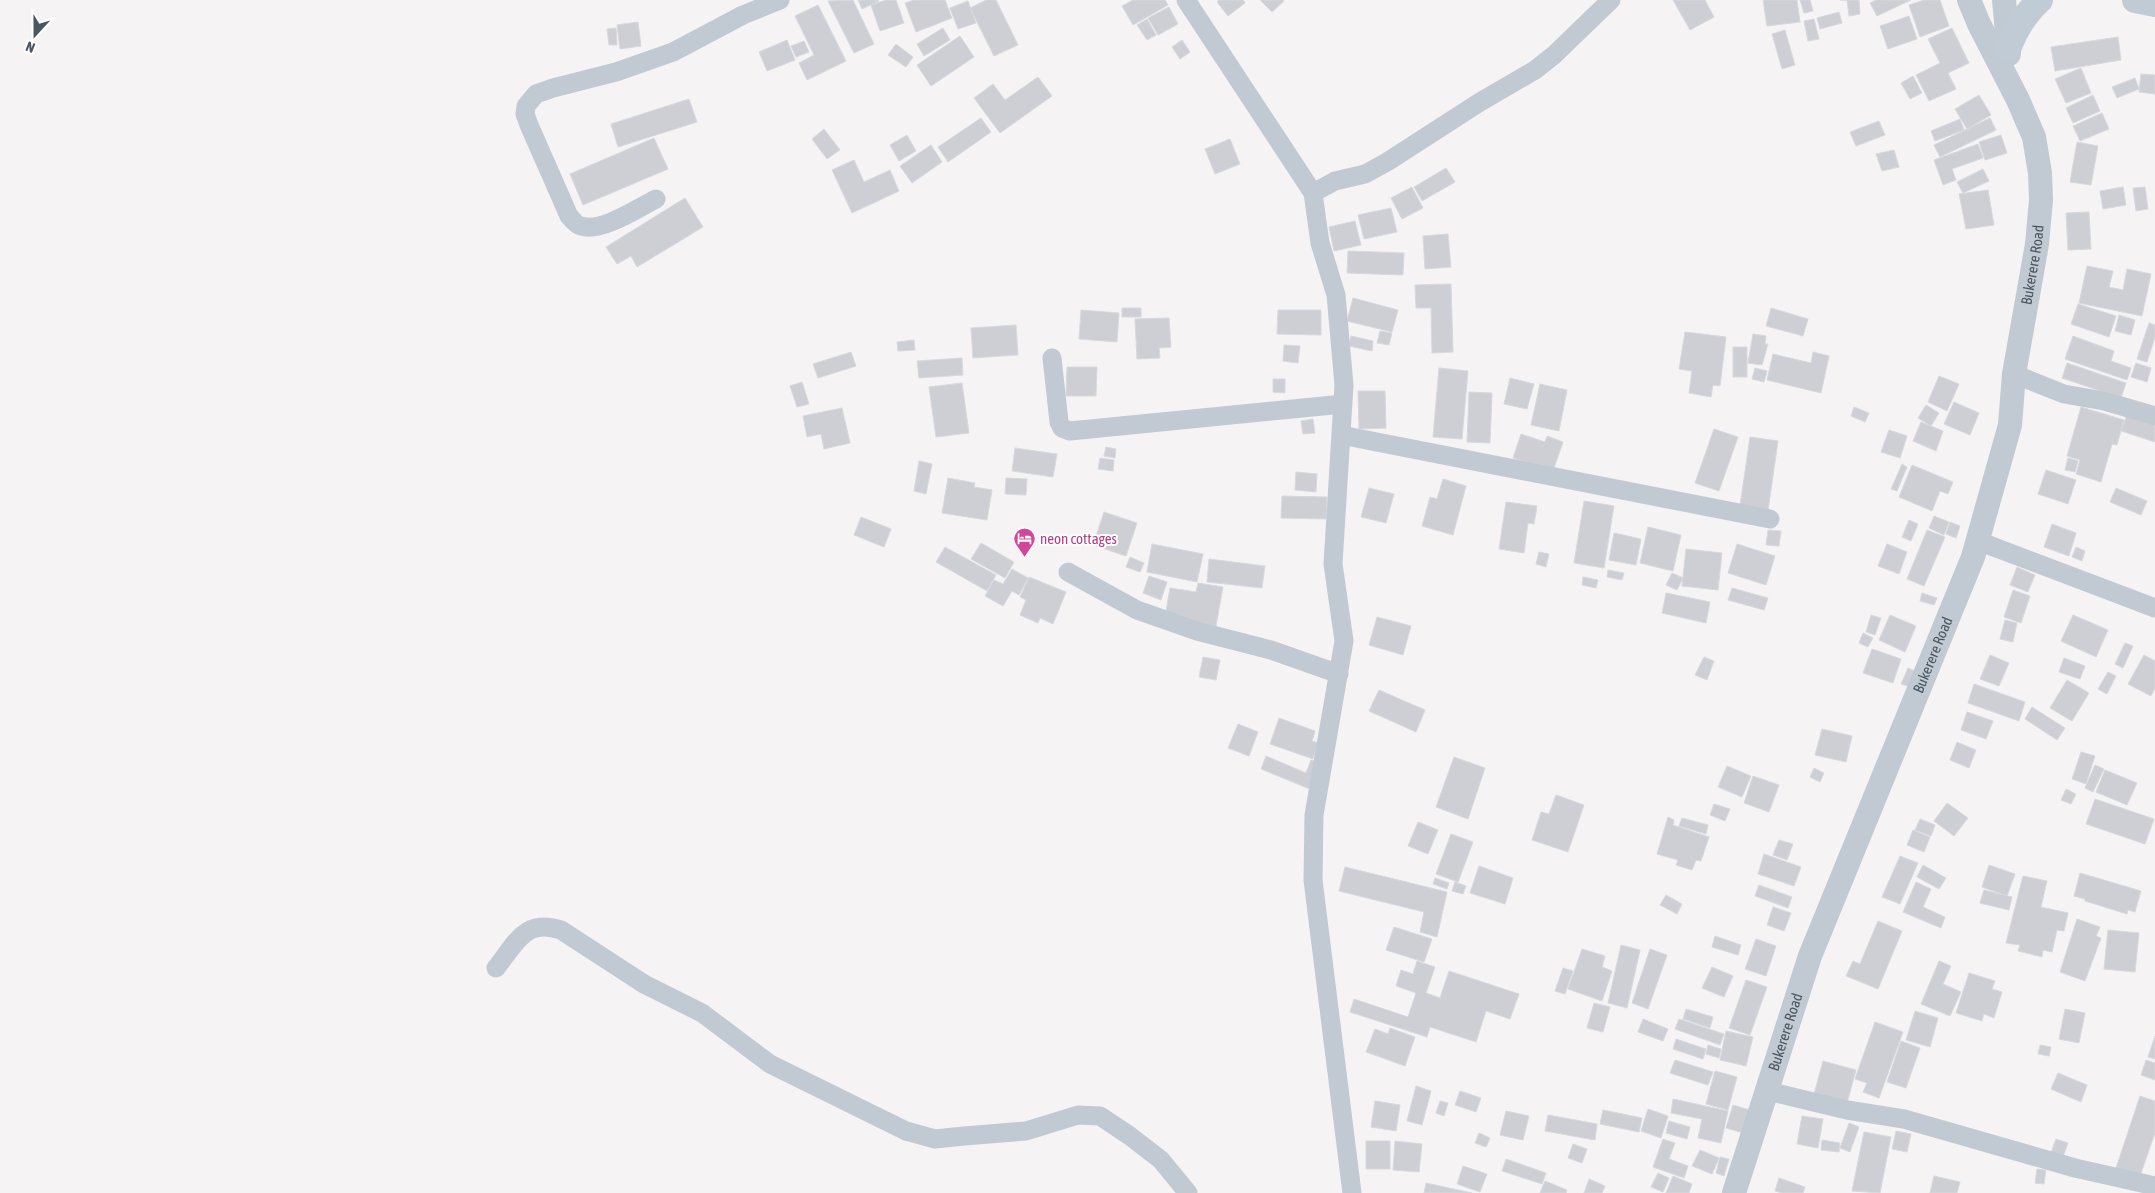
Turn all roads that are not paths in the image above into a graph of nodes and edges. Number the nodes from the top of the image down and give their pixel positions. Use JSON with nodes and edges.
{"nodes":[{"id":1,"x":780,"y":0,"type":"edge"},
{"id":2,"x":1186,"y":0,"type":"edge"},
{"id":3,"x":1611,"y":0,"type":"edge"},
{"id":4,"x":1969,"y":0,"type":"edge"},
{"id":5,"x":2004,"y":0,"type":"edge"},
{"id":6,"x":2040,"y":0,"type":"edge"},
{"id":7,"x":2135,"y":0,"type":"edge"},
{"id":8,"x":2155,"y":4,"type":"edge"},
{"id":9,"x":2008,"y":48,"type":"junction"},
{"id":10,"x":2018,"y":100,"type":"junction"},
{"id":11,"x":1312,"y":193,"type":"junction"},
{"id":12,"x":656,"y":199,"type":"dead end"},
{"id":13,"x":1052,"y":358,"type":"dead end"},
{"id":14,"x":2014,"y":374,"type":"junction"},
{"id":15,"x":1343,"y":404,"type":"junction"},
{"id":16,"x":2155,"y":416,"type":"edge"},
{"id":17,"x":1341,"y":435,"type":"junction"},
{"id":18,"x":1770,"y":519,"type":"dead end"},
{"id":19,"x":1978,"y":541,"type":"junction"},
{"id":20,"x":1068,"y":572,"type":"dead end"},
{"id":21,"x":2155,"y":608,"type":"edge"},
{"id":22,"x":1339,"y":674,"type":"junction"},
{"id":23,"x":496,"y":968,"type":"dead end"},
{"id":24,"x":1768,"y":1091,"type":"junction"},
{"id":25,"x":2155,"y":1186,"type":"edge"},
{"id":26,"x":1188,"y":1193,"type":"edge"},
{"id":27,"x":1352,"y":1193,"type":"edge"},
{"id":28,"x":1734,"y":1193,"type":"edge"}],
"edges":[{"from":1,"to":12,"type":"street"},
{"from":2,"to":11,"type":"street"},
{"from":3,"to":11,"type":"street"},
{"from":4,"to":10,"type":"street","name":"Bukerere Road"},
{"from":5,"to":9,"type":"street","name":"Bukerere Road"},
{"from":6,"to":9,"type":"main road"},
{"from":7,"to":8,"type":"main road"},
{"from":9,"to":10,"type":"street","name":"Bukerere Road"},
{"from":10,"to":14,"type":"street","name":"Bukerere Road"},
{"from":11,"to":15,"type":"street"},
{"from":13,"to":15,"type":"street"},
{"from":14,"to":16,"type":"street"},
{"from":14,"to":19,"type":"street","name":"Bukerere Road"},
{"from":15,"to":17,"type":"street"},
{"from":17,"to":18,"type":"street"},
{"from":17,"to":22,"type":"street"},
{"from":19,"to":21,"type":"street"},
{"from":19,"to":24,"type":"street","name":"Bukerere Road"},
{"from":20,"to":22,"type":"street"},
{"from":22,"to":27,"type":"street"},
{"from":23,"to":26,"type":"street"},
{"from":24,"to":25,"type":"street"},
{"from":24,"to":28,"type":"street","name":"Bukerere Road"}]}
